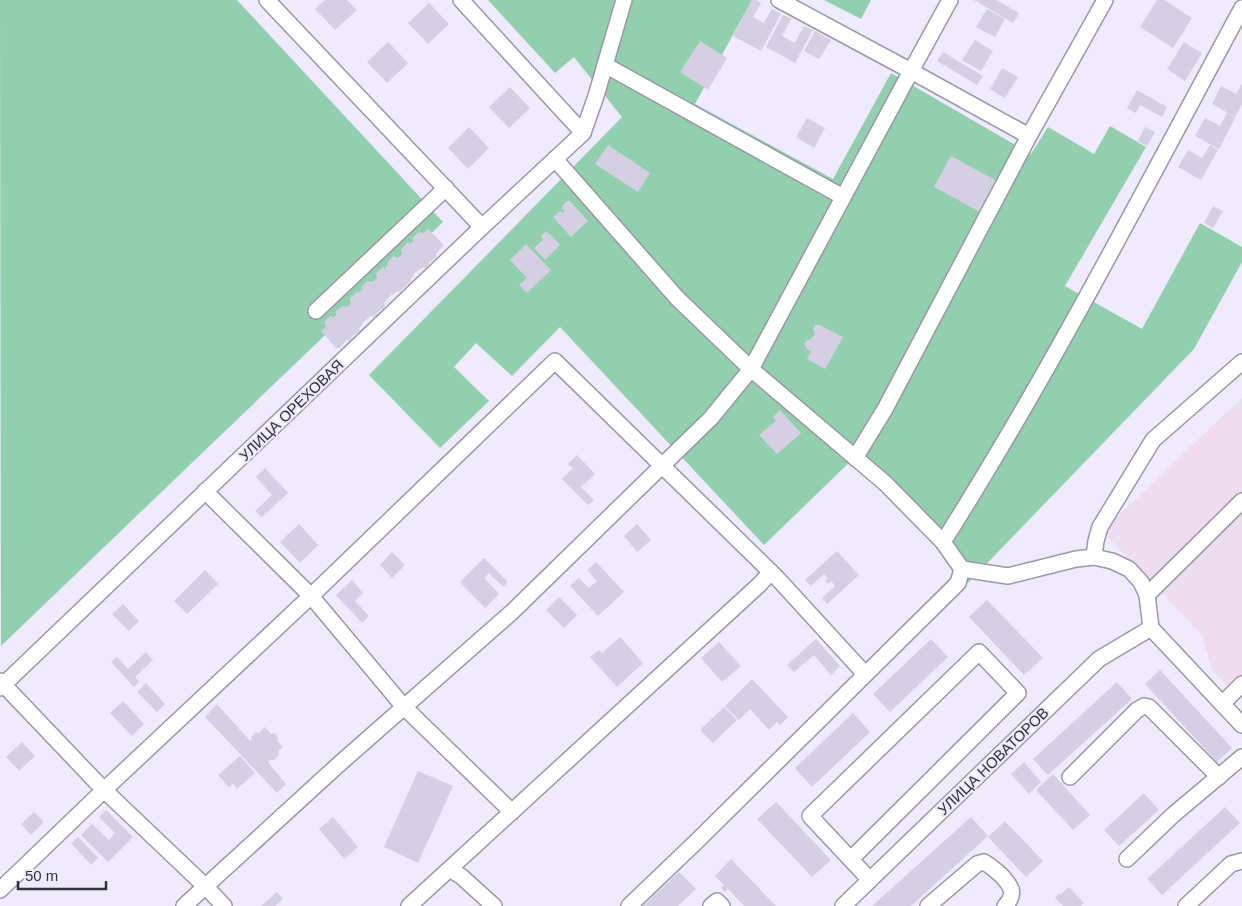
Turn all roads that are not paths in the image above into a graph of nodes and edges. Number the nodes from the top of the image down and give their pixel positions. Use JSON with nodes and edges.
{"nodes":[{"id":1,"x":267,"y":0,"type":"edge"},
{"id":2,"x":461,"y":0,"type":"edge"},
{"id":3,"x":624,"y":0,"type":"edge"},
{"id":4,"x":779,"y":0,"type":"edge"},
{"id":5,"x":950,"y":0,"type":"edge"},
{"id":6,"x":1105,"y":0,"type":"edge"},
{"id":7,"x":1242,"y":8,"type":"edge"},
{"id":8,"x":605,"y":65,"type":"junction"},
{"id":9,"x":911,"y":70,"type":"junction"},
{"id":10,"x":583,"y":133,"type":"junction"},
{"id":11,"x":1029,"y":136,"type":"junction"},
{"id":12,"x":556,"y":159,"type":"junction"},
{"id":13,"x":446,"y":188,"type":"junction"},
{"id":14,"x":843,"y":197,"type":"junction"},
{"id":15,"x":482,"y":227,"type":"junction"},
{"id":16,"x":316,"y":311,"type":"dead end"},
{"id":17,"x":1242,"y":362,"type":"edge"},
{"id":18,"x":751,"y":369,"type":"junction"},
{"id":19,"x":855,"y":458,"type":"junction"},
{"id":20,"x":663,"y":466,"type":"junction"},
{"id":21,"x":205,"y":492,"type":"junction"},
{"id":22,"x":1242,"y":501,"type":"edge"},
{"id":23,"x":943,"y":542,"type":"junction"},
{"id":24,"x":1094,"y":557,"type":"junction"},
{"id":25,"x":962,"y":569,"type":"junction"},
{"id":26,"x":771,"y":572,"type":"junction"},
{"id":27,"x":1147,"y":595,"type":"junction"},
{"id":28,"x":311,"y":596,"type":"junction"},
{"id":29,"x":1151,"y":628,"type":"junction"},
{"id":30,"x":865,"y":674,"type":"junction"},
{"id":31,"x":1242,"y":684,"type":"edge"},
{"id":32,"x":1,"y":685,"type":"edge"},
{"id":33,"x":1222,"y":704,"type":"junction"},
{"id":34,"x":404,"y":707,"type":"junction"},
{"id":35,"x":1242,"y":725,"type":"edge"},
{"id":36,"x":1242,"y":757,"type":"edge"},
{"id":37,"x":1070,"y":777,"type":"dead end"},
{"id":38,"x":1219,"y":777,"type":"junction"},
{"id":39,"x":104,"y":790,"type":"junction"},
{"id":40,"x":512,"y":812,"type":"junction"},
{"id":41,"x":1127,"y":859,"type":"dead end"},
{"id":42,"x":850,"y":860,"type":"junction"},
{"id":43,"x":1242,"y":861,"type":"edge"},
{"id":44,"x":450,"y":868,"type":"junction"},
{"id":45,"x":870,"y":880,"type":"junction"},
{"id":46,"x":205,"y":886,"type":"junction"},
{"id":47,"x":0,"y":890,"type":"edge"},
{"id":48,"x":184,"y":906,"type":"edge"},
{"id":49,"x":224,"y":906,"type":"edge"},
{"id":50,"x":409,"y":906,"type":"edge"},
{"id":51,"x":494,"y":906,"type":"edge"},
{"id":52,"x":629,"y":906,"type":"edge"},
{"id":53,"x":711,"y":906,"type":"edge"},
{"id":54,"x":722,"y":906,"type":"edge"},
{"id":55,"x":843,"y":906,"type":"edge"},
{"id":56,"x":928,"y":906,"type":"edge"},
{"id":57,"x":1005,"y":906,"type":"edge"},
{"id":58,"x":1186,"y":906,"type":"edge"}],
"edges":[{"from":1,"to":13,"type":"street"},
{"from":2,"to":10,"type":"street"},
{"from":3,"to":8,"type":"street"},
{"from":4,"to":9,"type":"street"},
{"from":5,"to":9,"type":"street"},
{"from":6,"to":11,"type":"street"},
{"from":7,"to":23,"type":"street"},
{"from":8,"to":10,"type":"street"},
{"from":8,"to":14,"type":"street"},
{"from":9,"to":11,"type":"street"},
{"from":9,"to":14,"type":"street"},
{"from":10,"to":12,"type":"street","name":"УЛИЦА ОРЕХОВАЯ"},
{"from":11,"to":19,"type":"street"},
{"from":12,"to":15,"type":"street","name":"УЛИЦА ОРЕХОВАЯ"},
{"from":12,"to":18,"type":"street"},
{"from":13,"to":15,"type":"street"},
{"from":13,"to":16,"type":"street"},
{"from":14,"to":18,"type":"street"},
{"from":15,"to":21,"type":"street","name":"УЛИЦА ОРЕХОВАЯ"},
{"from":17,"to":24,"type":"street"},
{"from":18,"to":19,"type":"street"},
{"from":18,"to":20,"type":"street"},
{"from":19,"to":23,"type":"street"},
{"from":20,"to":26,"type":"street"},
{"from":20,"to":28,"type":"street"},
{"from":20,"to":34,"type":"street"},
{"from":21,"to":28,"type":"street"},
{"from":21,"to":32,"type":"street","name":"УЛИЦА ОРЕХОВАЯ"},
{"from":22,"to":27,"type":"street"},
{"from":23,"to":25,"type":"street"},
{"from":24,"to":25,"type":"street"},
{"from":24,"to":27,"type":"street"},
{"from":25,"to":30,"type":"street"},
{"from":26,"to":30,"type":"street"},
{"from":26,"to":40,"type":"street"},
{"from":27,"to":29,"type":"street"},
{"from":28,"to":34,"type":"street"},
{"from":28,"to":39,"type":"street"},
{"from":29,"to":33,"type":"street"},
{"from":29,"to":45,"type":"street","name":"УЛИЦА НОВАТОРОВ"},
{"from":30,"to":52,"type":"street"},
{"from":31,"to":33,"type":"street"},
{"from":32,"to":39,"type":"street"},
{"from":33,"to":35,"type":"street"},
{"from":34,"to":40,"type":"street"},
{"from":34,"to":46,"type":"street"},
{"from":36,"to":38,"type":"street"},
{"from":37,"to":38,"type":"street"},
{"from":38,"to":41,"type":"street"},
{"from":39,"to":46,"type":"street"},
{"from":39,"to":47,"type":"street"},
{"from":40,"to":44,"type":"street"},
{"from":42,"to":42,"type":"street"},
{"from":42,"to":45,"type":"street"},
{"from":43,"to":58,"type":"street"},
{"from":44,"to":50,"type":"street"},
{"from":44,"to":51,"type":"street"},
{"from":45,"to":55,"type":"street","name":"УЛИЦА НОВАТОРОВ"},
{"from":46,"to":48,"type":"street"},
{"from":46,"to":49,"type":"street"},
{"from":53,"to":54,"type":"street"},
{"from":56,"to":57,"type":"street"}]}
